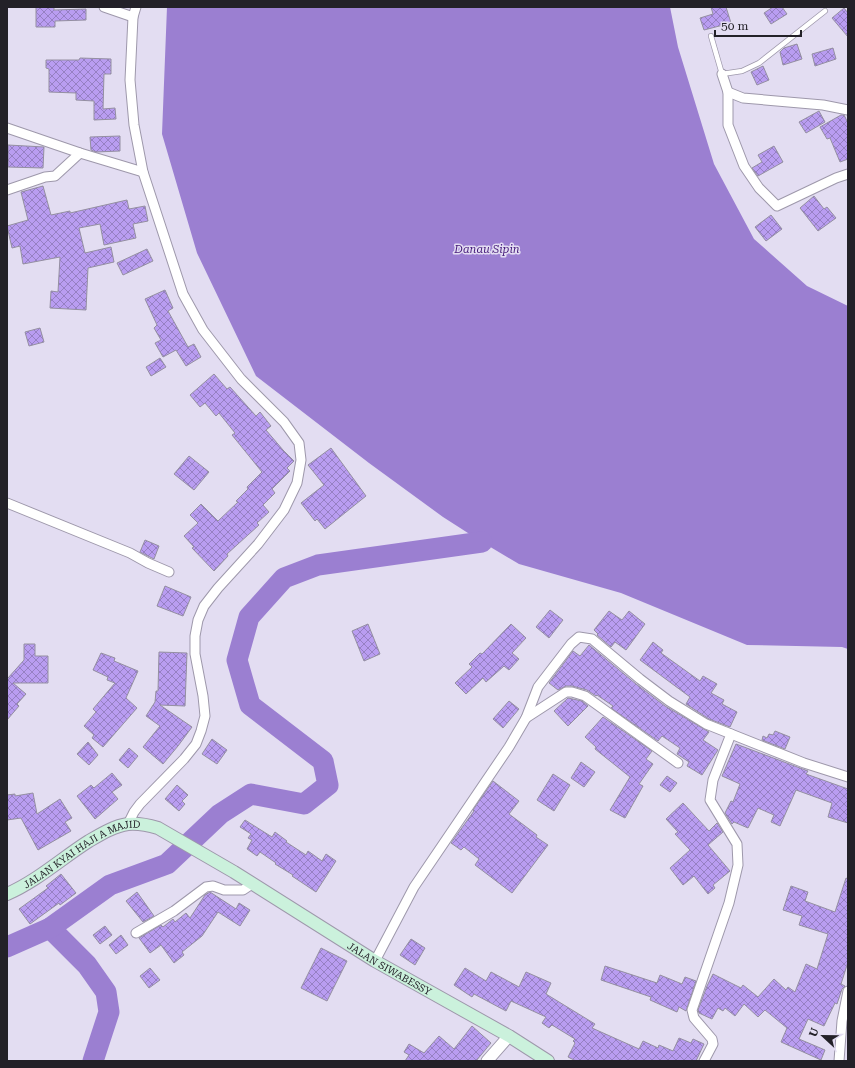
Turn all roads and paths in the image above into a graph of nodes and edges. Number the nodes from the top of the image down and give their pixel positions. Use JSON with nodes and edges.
{"nodes":[{"id":1,"x":104,"y":7,"type":"edge"},
{"id":2,"x":136,"y":7,"type":"edge"},
{"id":3,"x":825,"y":11,"type":"dead end"},
{"id":4,"x":133,"y":17,"type":"junction"},
{"id":5,"x":711,"y":36,"type":"dead end"},
{"id":6,"x":722,"y":74,"type":"junction"},
{"id":7,"x":728,"y":92,"type":"junction"},
{"id":8,"x":848,"y":110,"type":"edge"},
{"id":9,"x":7,"y":128,"type":"edge"},
{"id":10,"x":80,"y":153,"type":"junction"},
{"id":11,"x":143,"y":172,"type":"junction"},
{"id":12,"x":848,"y":174,"type":"edge"},
{"id":13,"x":7,"y":190,"type":"edge"},
{"id":14,"x":7,"y":503,"type":"edge"},
{"id":15,"x":169,"y":572,"type":"dead end"},
{"id":16,"x":526,"y":718,"type":"junction"},
{"id":17,"x":731,"y":734,"type":"junction"},
{"id":18,"x":678,"y":763,"type":"dead end"},
{"id":19,"x":848,"y":777,"type":"edge"},
{"id":20,"x":128,"y":824,"type":"junction"},
{"id":21,"x":234,"y":872,"type":"joint"},
{"id":22,"x":252,"y":884,"type":"junction"},
{"id":23,"x":7,"y":894,"type":"edge"},
{"id":24,"x":136,"y":932,"type":"dead end"},
{"id":25,"x":375,"y":961,"type":"junction"},
{"id":26,"x":848,"y":992,"type":"edge"},
{"id":27,"x":509,"y":1036,"type":"junction"},
{"id":28,"x":844,"y":1050,"type":"edge"},
{"id":29,"x":487,"y":1061,"type":"edge"},
{"id":30,"x":548,"y":1061,"type":"edge"},
{"id":31,"x":704,"y":1061,"type":"edge"},
{"id":32,"x":839,"y":1061,"type":"edge"}],
"edges":[{"from":1,"to":4,"type":"street"},
{"from":2,"to":4,"type":"street"},
{"from":3,"to":6,"type":"lane"},
{"from":4,"to":11,"type":"street"},
{"from":5,"to":6,"type":"lane"},
{"from":6,"to":7,"type":"street"},
{"from":7,"to":8,"type":"street"},
{"from":7,"to":12,"type":"street"},
{"from":9,"to":10,"type":"street"},
{"from":10,"to":11,"type":"street"},
{"from":10,"to":13,"type":"street"},
{"from":11,"to":20,"type":"street"},
{"from":14,"to":15,"type":"street"},
{"from":16,"to":17,"type":"street"},
{"from":16,"to":18,"type":"street"},
{"from":16,"to":25,"type":"street"},
{"from":17,"to":19,"type":"street"},
{"from":17,"to":31,"type":"street"},
{"from":20,"to":21,"type":"main road","name":"JALAN KYAI HAJI A MAJID"},
{"from":20,"to":23,"type":"main road","name":"JALAN KYAI HAJI A MAJID"},
{"from":21,"to":22,"type":"main road","name":"JALAN SIWABESSY"},
{"from":22,"to":24,"type":"street"},
{"from":22,"to":25,"type":"main road","name":"JALAN SIWABESSY"},
{"from":25,"to":27,"type":"main road","name":"JALAN SIWABESSY"},
{"from":26,"to":28,"type":"street"},
{"from":27,"to":29,"type":"street"},
{"from":27,"to":30,"type":"main road","name":"JALAN SIWABESSY"},
{"from":28,"to":32,"type":"street"}]}
